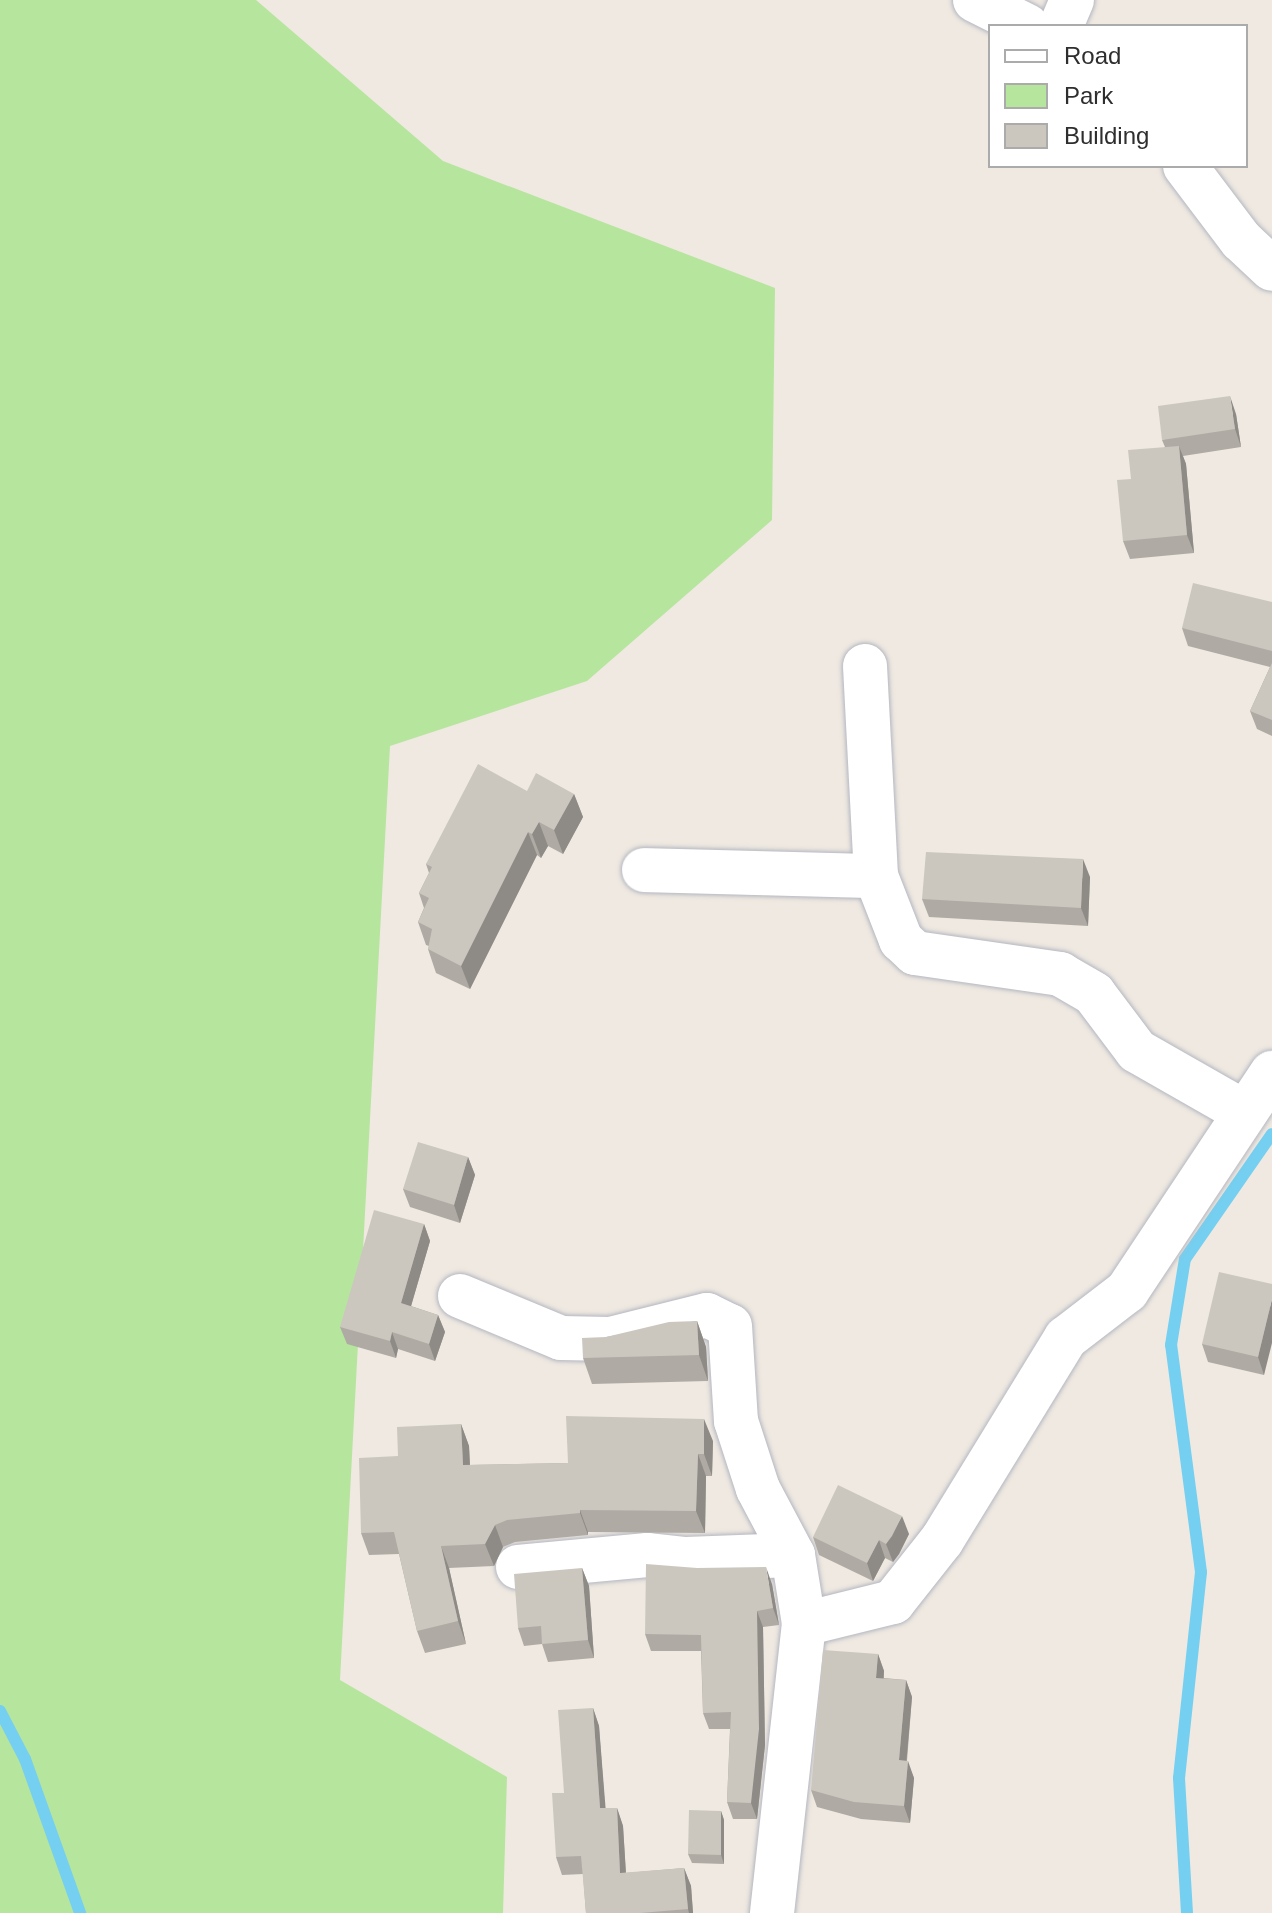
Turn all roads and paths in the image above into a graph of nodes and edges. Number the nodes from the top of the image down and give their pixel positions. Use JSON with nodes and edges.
{"nodes":[{"id":1,"x":975,"y":0,"type":"edge"},
{"id":2,"x":1072,"y":0,"type":"edge"},
{"id":3,"x":1023,"y":24,"type":"edge"},
{"id":4,"x":1062,"y":24,"type":"edge"},
{"id":5,"x":1187,"y":168,"type":"edge"},
{"id":6,"x":1272,"y":269,"type":"edge"},
{"id":7,"x":865,"y":666,"type":"dead end"},
{"id":8,"x":644,"y":870,"type":"dead end"},
{"id":9,"x":876,"y":876,"type":"junction"},
{"id":10,"x":1272,"y":1073,"type":"edge"},
{"id":11,"x":1244,"y":1112,"type":"junction"},
{"id":12,"x":460,"y":1296,"type":"dead end"},
{"id":13,"x":793,"y":1555,"type":"junction"},
{"id":14,"x":518,"y":1567,"type":"dead end"},
{"id":15,"x":804,"y":1624,"type":"junction"},
{"id":16,"x":772,"y":1913,"type":"edge"}],
"edges":[{"from":1,"to":3,"type":"street"},
{"from":2,"to":4,"type":"street"},
{"from":5,"to":6,"type":"street"},
{"from":7,"to":9,"type":"street"},
{"from":8,"to":9,"type":"street"},
{"from":9,"to":11,"type":"street"},
{"from":10,"to":11,"type":"street"},
{"from":11,"to":15,"type":"street"},
{"from":12,"to":13,"type":"street"},
{"from":13,"to":14,"type":"street"},
{"from":13,"to":15,"type":"street"},
{"from":15,"to":16,"type":"street"}]}
